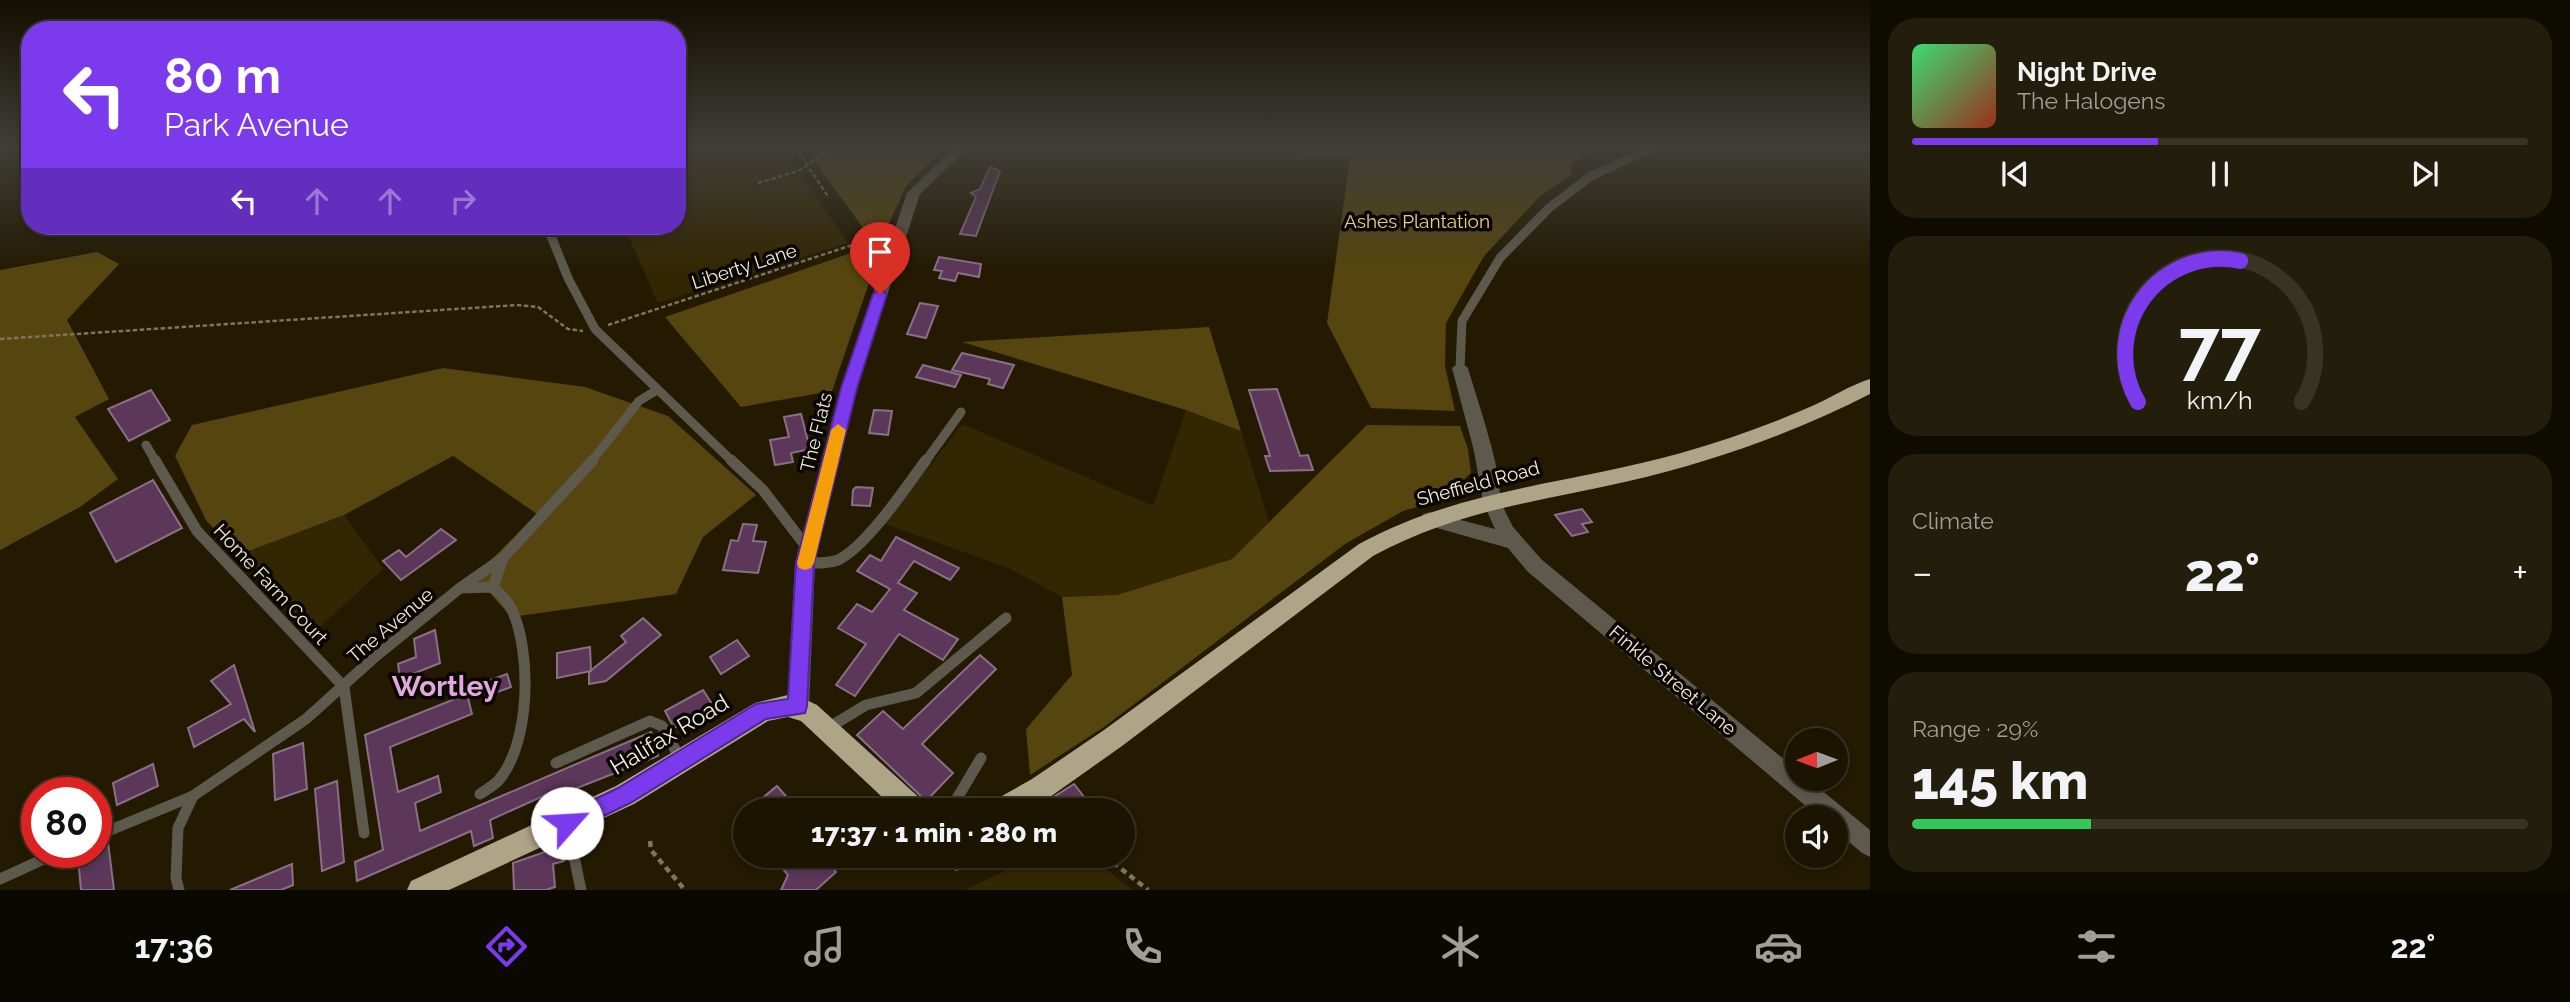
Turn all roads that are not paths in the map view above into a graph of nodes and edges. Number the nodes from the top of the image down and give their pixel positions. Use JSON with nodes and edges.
{"nodes":[{"id":1,"x":921,"y":187,"type":"edge"},
{"id":2,"x":1577,"y":187,"type":"edge"},
{"id":3,"x":551,"y":235,"type":"edge"},
{"id":4,"x":1460,"y":368,"type":"joint"},
{"id":5,"x":1870,"y":386,"type":"edge"},
{"id":6,"x":657,"y":390,"type":"junction"},
{"id":7,"x":961,"y":412,"type":"dead end"},
{"id":8,"x":146,"y":445,"type":"dead end"},
{"id":9,"x":1492,"y":502,"type":"junction"},
{"id":10,"x":1430,"y":519,"type":"junction"},
{"id":11,"x":1512,"y":541,"type":"junction"},
{"id":12,"x":807,"y":556,"type":"junction"},
{"id":13,"x":503,"y":558,"type":"junction"},
{"id":14,"x":493,"y":587,"type":"junction"},
{"id":15,"x":460,"y":588,"type":"junction"},
{"id":16,"x":1006,"y":618,"type":"dead end"},
{"id":17,"x":344,"y":687,"type":"junction"},
{"id":18,"x":798,"y":706,"type":"junction"},
{"id":19,"x":827,"y":729,"type":"junction"},
{"id":20,"x":981,"y":758,"type":"dead end"},
{"id":21,"x":681,"y":761,"type":"junction"},
{"id":22,"x":556,"y":763,"type":"dead end"},
{"id":23,"x":480,"y":794,"type":"dead end"},
{"id":24,"x":193,"y":796,"type":"junction"},
{"id":25,"x":901,"y":798,"type":"edge"},
{"id":26,"x":957,"y":798,"type":"edge"},
{"id":27,"x":1023,"y":798,"type":"edge"},
{"id":28,"x":567,"y":823,"type":"junction"},
{"id":29,"x":112,"y":829,"type":"edge"},
{"id":30,"x":364,"y":833,"type":"dead end"},
{"id":31,"x":1870,"y":845,"type":"edge"},
{"id":32,"x":24,"y":868,"type":"edge"},
{"id":33,"x":0,"y":879,"type":"edge"},
{"id":34,"x":178,"y":890,"type":"edge"},
{"id":35,"x":420,"y":890,"type":"edge"},
{"id":36,"x":581,"y":890,"type":"edge"}],
"edges":[{"from":1,"to":12,"type":"street","name":"The Flats"},
{"from":2,"to":4,"type":"lane"},
{"from":3,"to":6,"type":"lane"},
{"from":4,"to":9,"type":"street","name":"Finkle Street Lane"},
{"from":5,"to":9,"type":"highway","name":"Sheffield Road"},
{"from":6,"to":12,"type":"lane"},
{"from":6,"to":13,"type":"lane","name":"The Avenue"},
{"from":7,"to":12,"type":"lane"},
{"from":8,"to":17,"type":"lane","name":"Home Farm Court"},
{"from":9,"to":10,"type":"highway","name":"Sheffield Road"},
{"from":9,"to":11,"type":"street","name":"Finkle Street Lane"},
{"from":10,"to":11,"type":"street"},
{"from":10,"to":27,"type":"highway","name":"Sheffield Road"},
{"from":11,"to":31,"type":"street","name":"Finkle Street Lane"},
{"from":12,"to":18,"type":"street","name":"The Flats"},
{"from":13,"to":14,"type":"lane"},
{"from":13,"to":15,"type":"lane","name":"The Avenue"},
{"from":14,"to":15,"type":"lane"},
{"from":14,"to":23,"type":"lane"},
{"from":15,"to":17,"type":"lane","name":"The Avenue"},
{"from":16,"to":19,"type":"lane"},
{"from":17,"to":24,"type":"lane","name":"The Avenue"},
{"from":17,"to":30,"type":"lane"},
{"from":18,"to":19,"type":"highway"},
{"from":18,"to":21,"type":"highway","name":"Halifax Road"},
{"from":19,"to":25,"type":"highway"},
{"from":20,"to":26,"type":"lane"},
{"from":21,"to":22,"type":"lane"},
{"from":21,"to":28,"type":"highway","name":"Halifax Road"},
{"from":24,"to":29,"type":"lane","name":"The Avenue"},
{"from":24,"to":34,"type":"lane"},
{"from":28,"to":35,"type":"highway","name":"Halifax Road"},
{"from":28,"to":36,"type":"lane"},
{"from":32,"to":33,"type":"lane"}]}
